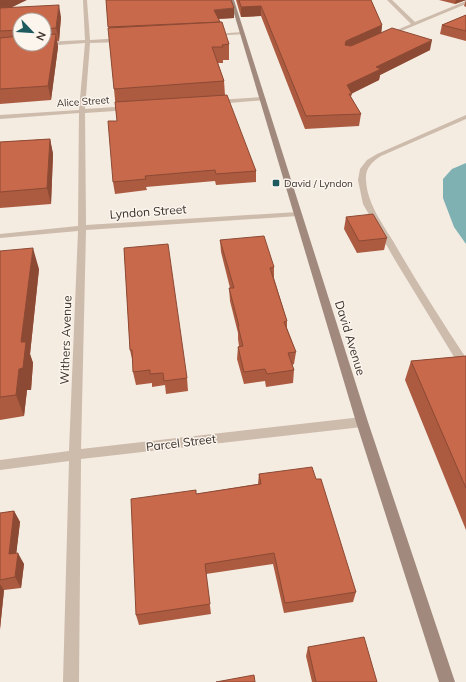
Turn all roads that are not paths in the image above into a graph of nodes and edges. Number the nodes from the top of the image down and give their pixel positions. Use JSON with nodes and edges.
{"nodes":[{"id":1,"x":85,"y":0,"type":"edge"},
{"id":2,"x":232,"y":0,"type":"edge"},
{"id":3,"x":389,"y":0,"type":"edge"},
{"id":4,"x":466,"y":2,"type":"edge"},
{"id":5,"x":414,"y":24,"type":"junction"},
{"id":6,"x":243,"y":33,"type":"junction"},
{"id":7,"x":204,"y":35,"type":"edge"},
{"id":8,"x":127,"y":39,"type":"edge"},
{"id":9,"x":380,"y":39,"type":"edge"},
{"id":10,"x":88,"y":42,"type":"junction"},
{"id":11,"x":52,"y":44,"type":"edge"},
{"id":12,"x":263,"y":99,"type":"junction"},
{"id":13,"x":208,"y":103,"type":"edge"},
{"id":14,"x":137,"y":108,"type":"edge"},
{"id":15,"x":82,"y":112,"type":"junction"},
{"id":16,"x":0,"y":117,"type":"edge"},
{"id":17,"x":466,"y":117,"type":"edge"},
{"id":18,"x":298,"y":214,"type":"junction"},
{"id":19,"x":82,"y":228,"type":"junction"},
{"id":20,"x":0,"y":236,"type":"edge"},
{"id":21,"x":466,"y":367,"type":"edge"},
{"id":22,"x":362,"y":422,"type":"junction"},
{"id":23,"x":75,"y":455,"type":"junction"},
{"id":24,"x":0,"y":465,"type":"edge"},
{"id":25,"x":71,"y":682,"type":"edge"},
{"id":26,"x":447,"y":682,"type":"edge"}],
"edges":[{"from":1,"to":10,"type":"street","name":"Withers Avenue"},
{"from":2,"to":6,"type":"main road","name":"David Avenue"},
{"from":3,"to":5,"type":"street"},
{"from":4,"to":5,"type":"street"},
{"from":5,"to":9,"type":"street"},
{"from":6,"to":7,"type":"street"},
{"from":6,"to":12,"type":"main road","name":"David Avenue"},
{"from":8,"to":10,"type":"street"},
{"from":10,"to":11,"type":"street"},
{"from":10,"to":15,"type":"street","name":"Withers Avenue"},
{"from":12,"to":13,"type":"street"},
{"from":12,"to":18,"type":"main road","name":"David Avenue"},
{"from":14,"to":15,"type":"street","name":"Alice Street"},
{"from":15,"to":16,"type":"street","name":"Alice Street"},
{"from":15,"to":19,"type":"street","name":"Withers Avenue"},
{"from":17,"to":21,"type":"street"},
{"from":18,"to":19,"type":"street","name":"Lyndon Street"},
{"from":18,"to":22,"type":"main road","name":"David Avenue"},
{"from":19,"to":20,"type":"street","name":"Lyndon Street"},
{"from":19,"to":23,"type":"street","name":"Withers Avenue"},
{"from":22,"to":23,"type":"street","name":"Parcel Street"},
{"from":22,"to":26,"type":"main road","name":"David Avenue"},
{"from":23,"to":24,"type":"street","name":"Parcel Street"},
{"from":23,"to":25,"type":"street","name":"Withers Avenue"}]}
